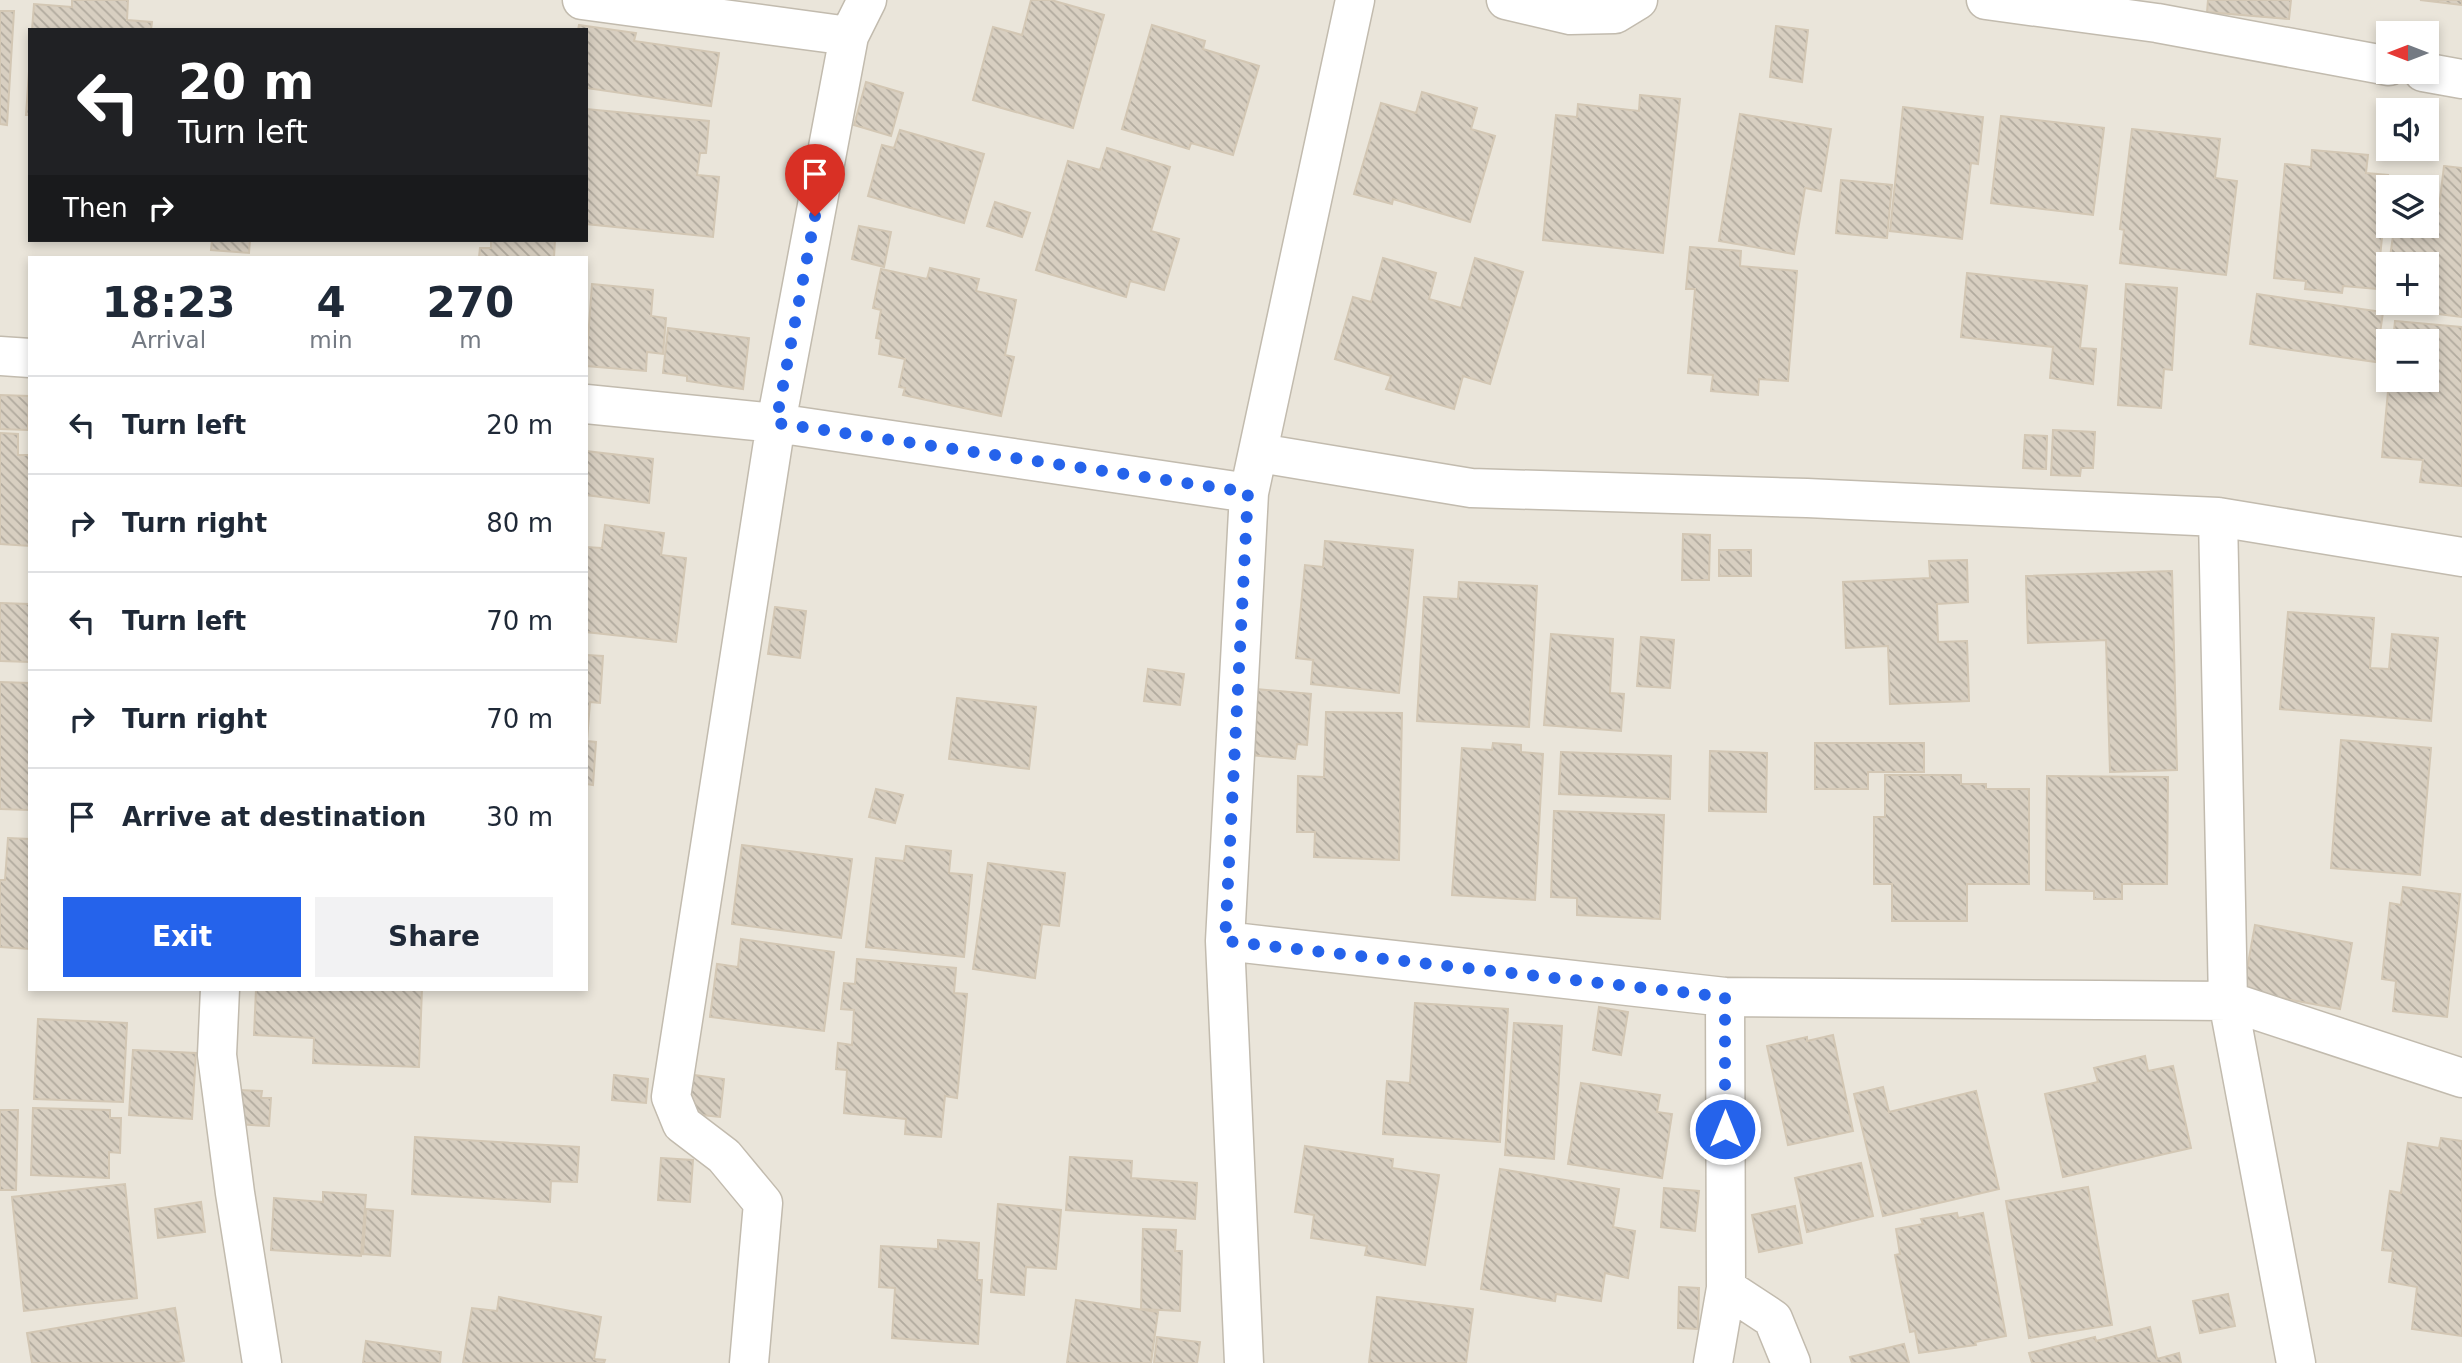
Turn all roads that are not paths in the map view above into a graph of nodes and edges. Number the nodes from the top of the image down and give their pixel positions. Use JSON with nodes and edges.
{"nodes":[{"id":1,"x":582,"y":0,"type":"edge"},
{"id":2,"x":867,"y":0,"type":"edge"},
{"id":3,"x":1355,"y":0,"type":"edge"},
{"id":4,"x":1506,"y":0,"type":"edge"},
{"id":5,"x":1638,"y":0,"type":"edge"},
{"id":6,"x":1986,"y":0,"type":"edge"},
{"id":7,"x":2158,"y":12,"type":"edge"},
{"id":8,"x":849,"y":36,"type":"junction"},
{"id":9,"x":2376,"y":62,"type":"edge"},
{"id":10,"x":2440,"y":75,"type":"edge"},
{"id":11,"x":2462,"y":79,"type":"edge"},
{"id":12,"x":0,"y":356,"type":"edge"},
{"id":13,"x":28,"y":358,"type":"edge"},
{"id":14,"x":588,"y":404,"type":"edge"},
{"id":15,"x":776,"y":423,"type":"junction"},
{"id":16,"x":1259,"y":453,"type":"junction"},
{"id":17,"x":1248,"y":492,"type":"junction"},
{"id":18,"x":2218,"y":517,"type":"junction"},
{"id":19,"x":2462,"y":557,"type":"edge"},
{"id":20,"x":1225,"y":941,"type":"junction"},
{"id":21,"x":220,"y":991,"type":"edge"},
{"id":22,"x":1725,"y":997,"type":"junction"},
{"id":23,"x":2228,"y":1001,"type":"junction"},
{"id":24,"x":2462,"y":1078,"type":"edge"},
{"id":25,"x":1726,"y":1288,"type":"junction"},
{"id":26,"x":262,"y":1363,"type":"edge"},
{"id":27,"x":749,"y":1363,"type":"edge"},
{"id":28,"x":1244,"y":1363,"type":"edge"},
{"id":29,"x":1713,"y":1363,"type":"edge"},
{"id":30,"x":1791,"y":1363,"type":"edge"},
{"id":31,"x":2296,"y":1363,"type":"edge"}],
"edges":[{"from":1,"to":8,"type":"street"},
{"from":2,"to":8,"type":"street"},
{"from":3,"to":16,"type":"street"},
{"from":4,"to":5,"type":"street"},
{"from":6,"to":7,"type":"street"},
{"from":7,"to":9,"type":"street"},
{"from":8,"to":15,"type":"street"},
{"from":10,"to":11,"type":"street"},
{"from":12,"to":13,"type":"street"},
{"from":14,"to":15,"type":"street"},
{"from":15,"to":17,"type":"street"},
{"from":15,"to":27,"type":"street"},
{"from":16,"to":17,"type":"street"},
{"from":16,"to":18,"type":"street"},
{"from":17,"to":20,"type":"street"},
{"from":18,"to":19,"type":"street"},
{"from":18,"to":23,"type":"street"},
{"from":20,"to":22,"type":"street"},
{"from":20,"to":28,"type":"street"},
{"from":21,"to":26,"type":"street"},
{"from":22,"to":23,"type":"street"},
{"from":22,"to":25,"type":"street"},
{"from":23,"to":24,"type":"street"},
{"from":23,"to":31,"type":"street"},
{"from":25,"to":29,"type":"street"},
{"from":25,"to":30,"type":"street"}]}
